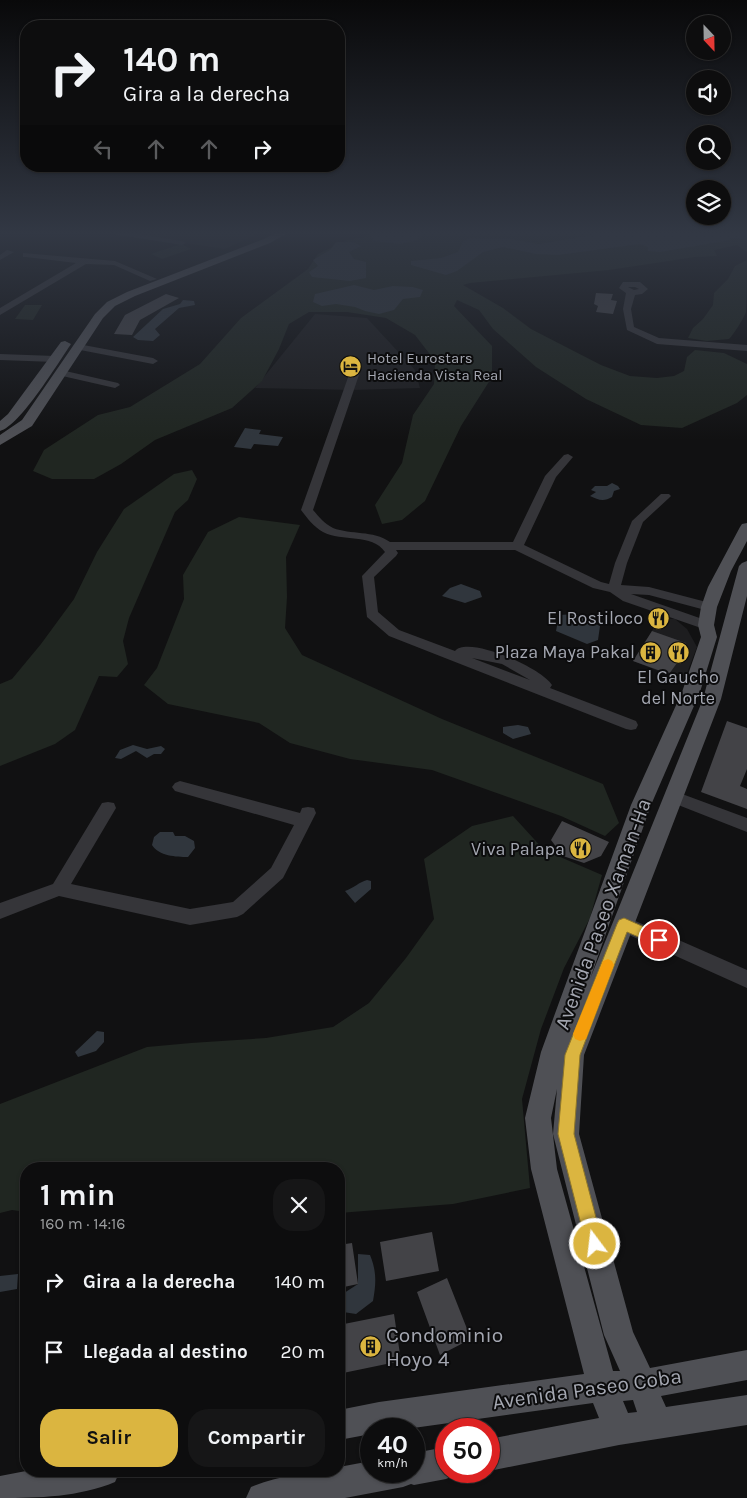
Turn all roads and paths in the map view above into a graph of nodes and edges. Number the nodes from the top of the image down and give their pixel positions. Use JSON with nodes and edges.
{"nodes":[{"id":1,"x":19,"y":301,"type":"edge"},
{"id":2,"x":112,"y":301,"type":"edge"},
{"id":3,"x":115,"y":301,"type":"edge"},
{"id":4,"x":629,"y":301,"type":"edge"},
{"id":5,"x":0,"y":312,"type":"edge"},
{"id":6,"x":82,"y":321,"type":"dead end"},
{"id":7,"x":74,"y":342,"type":"junction"},
{"id":8,"x":747,"y":348,"type":"edge"},
{"id":9,"x":0,"y":357,"type":"edge"},
{"id":10,"x":55,"y":359,"type":"junction"},
{"id":11,"x":153,"y":361,"type":"dead end"},
{"id":12,"x":356,"y":370,"type":"dead end"},
{"id":13,"x":58,"y":377,"type":"junction"},
{"id":14,"x":40,"y":380,"type":"junction"},
{"id":15,"x":115,"y":385,"type":"dead end"},
{"id":16,"x":0,"y":428,"type":"edge"},
{"id":17,"x":0,"y":441,"type":"edge"},
{"id":18,"x":568,"y":457,"type":"dead end"},
{"id":19,"x":665,"y":496,"type":"dead end"},
{"id":20,"x":747,"y":527,"type":"edge"},
{"id":21,"x":388,"y":546,"type":"junction"},
{"id":22,"x":518,"y":546,"type":"junction"},
{"id":23,"x":738,"y":571,"type":"edge"},
{"id":24,"x":614,"y":589,"type":"junction"},
{"id":25,"x":707,"y":616,"type":"junction"},
{"id":26,"x":631,"y":725,"type":"dead end"},
{"id":27,"x":180,"y":787,"type":"dead end"},
{"id":28,"x":674,"y":797,"type":"junction"},
{"id":29,"x":108,"y":808,"type":"dead end"},
{"id":30,"x":747,"y":825,"type":"edge"},
{"id":31,"x":59,"y":889,"type":"junction"},
{"id":32,"x":0,"y":911,"type":"edge"},
{"id":33,"x":624,"y":924,"type":"junction"},
{"id":34,"x":747,"y":979,"type":"edge"},
{"id":35,"x":747,"y":1365,"type":"edge"},
{"id":36,"x":642,"y":1384,"type":"junction"},
{"id":37,"x":602,"y":1387,"type":"junction"},
{"id":38,"x":747,"y":1410,"type":"edge"},
{"id":39,"x":345,"y":1424,"type":"edge"},
{"id":40,"x":657,"y":1425,"type":"junction"},
{"id":41,"x":619,"y":1430,"type":"junction"},
{"id":42,"x":500,"y":1453,"type":"edge"},
{"id":43,"x":84,"y":1477,"type":"edge"},
{"id":44,"x":360,"y":1479,"type":"edge"},
{"id":45,"x":36,"y":1491,"type":"edge"},
{"id":46,"x":0,"y":1492,"type":"edge"},
{"id":47,"x":262,"y":1498,"type":"edge"}],
"edges":[{"from":1,"to":5,"type":"street"},
{"from":2,"to":6,"type":"main road"},
{"from":3,"to":7,"type":"main road"},
{"from":4,"to":8,"type":"street"},
{"from":7,"to":10,"type":"main road"},
{"from":7,"to":11,"type":"street"},
{"from":7,"to":13,"type":"main road"},
{"from":9,"to":10,"type":"street"},
{"from":10,"to":14,"type":"main road"},
{"from":12,"to":21,"type":"street"},
{"from":13,"to":14,"type":"main road"},
{"from":13,"to":15,"type":"street"},
{"from":13,"to":17,"type":"main road"},
{"from":14,"to":16,"type":"main road"},
{"from":18,"to":22,"type":"street"},
{"from":19,"to":24,"type":"street"},
{"from":20,"to":23,"type":"main road","name":"Avenida Paseo Xaman-Ha"},
{"from":21,"to":22,"type":"street"},
{"from":21,"to":26,"type":"street"},
{"from":22,"to":24,"type":"street"},
{"from":23,"to":25,"type":"main road","name":"Avenida Paseo Xaman-Ha"},
{"from":23,"to":28,"type":"main road","name":"Avenida Paseo Xaman-Ha"},
{"from":24,"to":25,"type":"street"},
{"from":25,"to":37,"type":"main road","name":"Avenida Paseo Xaman-Ha"},
{"from":27,"to":31,"type":"street"},
{"from":28,"to":30,"type":"street"},
{"from":28,"to":33,"type":"main road","name":"Avenida Paseo Xaman-Ha"},
{"from":29,"to":31,"type":"street"},
{"from":31,"to":32,"type":"street"},
{"from":33,"to":34,"type":"street"},
{"from":33,"to":36,"type":"main road","name":"Avenida Paseo Xaman-Ha"},
{"from":35,"to":36,"type":"main road","name":"Avenida Paseo Coba"},
{"from":36,"to":37,"type":"main road","name":"Avenida Paseo Coba"},
{"from":36,"to":40,"type":"main road","name":"Avenida Paseo Xaman-Ha"},
{"from":37,"to":39,"type":"main road","name":"Avenida Paseo Coba"},
{"from":37,"to":41,"type":"main road","name":"Avenida Paseo Xaman-Ha"},
{"from":38,"to":40,"type":"main road"},
{"from":40,"to":41,"type":"main road"},
{"from":41,"to":42,"type":"main road"},
{"from":43,"to":45,"type":"main road"},
{"from":44,"to":47,"type":"main road"},
{"from":45,"to":46,"type":"main road"}]}
